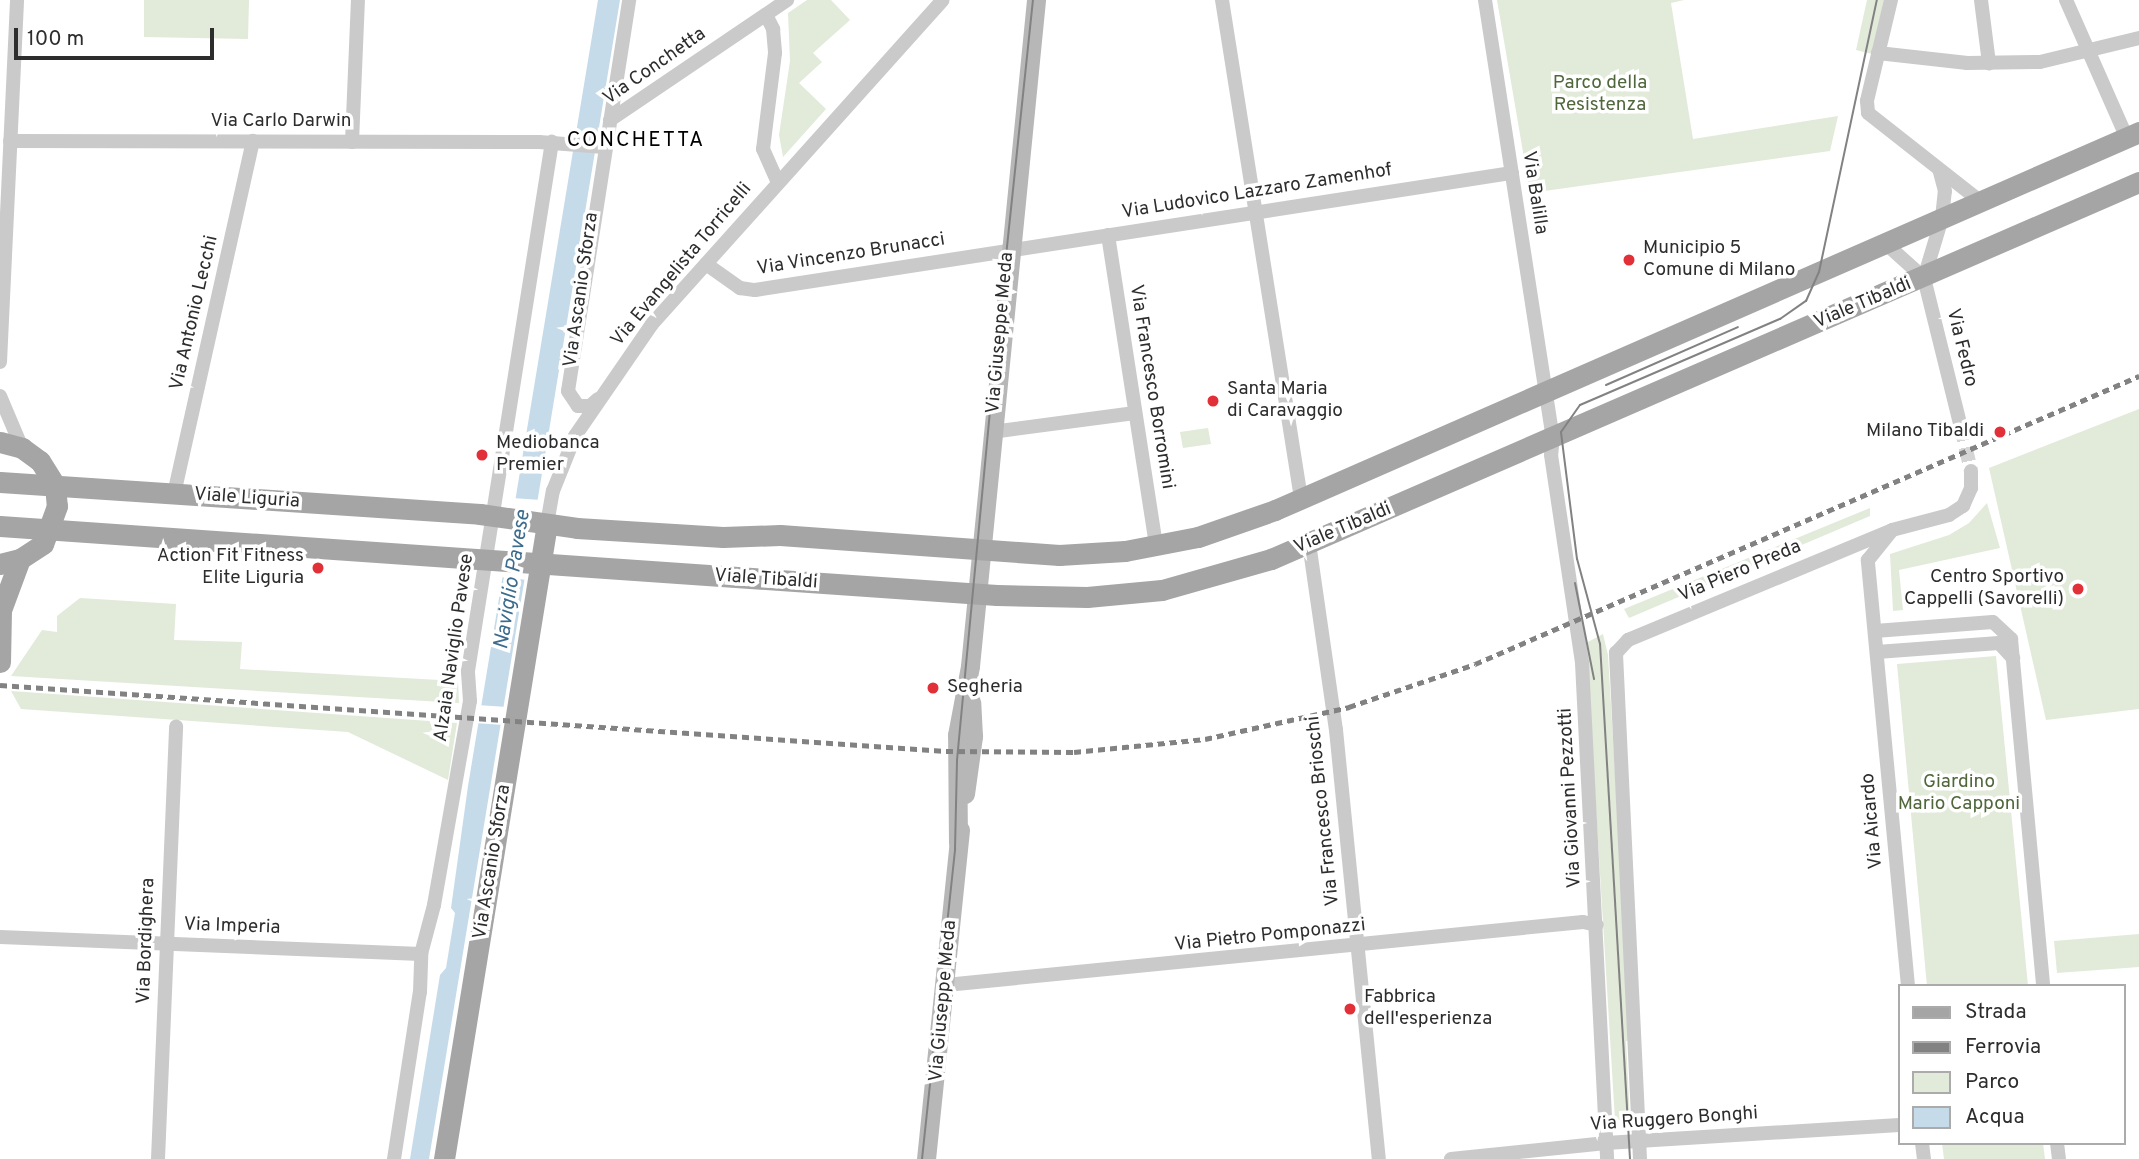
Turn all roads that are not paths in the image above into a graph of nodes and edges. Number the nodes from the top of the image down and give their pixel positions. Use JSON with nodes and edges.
{"nodes":[{"id":1,"x":17,"y":0,"type":"edge"},
{"id":2,"x":358,"y":0,"type":"edge"},
{"id":3,"x":629,"y":0,"type":"edge"},
{"id":4,"x":787,"y":0,"type":"edge"},
{"id":5,"x":943,"y":0,"type":"edge"},
{"id":6,"x":1036,"y":0,"type":"edge"},
{"id":7,"x":1222,"y":0,"type":"edge"},
{"id":8,"x":1485,"y":0,"type":"edge"},
{"id":9,"x":1891,"y":0,"type":"edge"},
{"id":10,"x":1981,"y":0,"type":"edge"},
{"id":11,"x":2066,"y":0,"type":"edge"},
{"id":12,"x":766,"y":15,"type":"junction"},
{"id":13,"x":2139,"y":38,"type":"edge"},
{"id":14,"x":1878,"y":53,"type":"junction"},
{"id":15,"x":2090,"y":53,"type":"junction"},
{"id":16,"x":1989,"y":63,"type":"junction"},
{"id":17,"x":610,"y":120,"type":"junction"},
{"id":18,"x":2133,"y":135,"type":"edge"},
{"id":19,"x":10,"y":141,"type":"junction"},
{"id":20,"x":253,"y":141,"type":"junction"},
{"id":21,"x":352,"y":142,"type":"junction"},
{"id":22,"x":552,"y":142,"type":"junction"},
{"id":23,"x":599,"y":146,"type":"junction"},
{"id":24,"x":1940,"y":172,"type":"junction"},
{"id":25,"x":1512,"y":173,"type":"junction"},
{"id":26,"x":778,"y":181,"type":"junction"},
{"id":27,"x":2139,"y":182,"type":"edge"},
{"id":28,"x":1980,"y":201,"type":"junction"},
{"id":29,"x":1256,"y":212,"type":"junction"},
{"id":30,"x":1942,"y":218,"type":"junction"},
{"id":31,"x":1108,"y":235,"type":"junction"},
{"id":32,"x":1885,"y":243,"type":"junction"},
{"id":33,"x":1009,"y":250,"type":"junction"},
{"id":34,"x":706,"y":264,"type":"junction"},
{"id":35,"x":1924,"y":278,"type":"junction"},
{"id":36,"x":0,"y":362,"type":"edge"},
{"id":37,"x":1544,"y":391,"type":"junction"},
{"id":38,"x":0,"y":396,"type":"edge"},
{"id":39,"x":600,"y":398,"type":"junction"},
{"id":40,"x":1135,"y":413,"type":"junction"},
{"id":41,"x":1961,"y":427,"type":"tunnel mouth"},
{"id":42,"x":992,"y":432,"type":"junction"},
{"id":43,"x":1553,"y":437,"type":"junction"},
{"id":44,"x":0,"y":443,"type":"edge"},
{"id":45,"x":22,"y":448,"type":"junction"},
{"id":46,"x":1971,"y":471,"type":"tunnel mouth"},
{"id":47,"x":0,"y":482,"type":"edge"},
{"id":48,"x":55,"y":485,"type":"junction"},
{"id":49,"x":174,"y":494,"type":"junction"},
{"id":50,"x":1301,"y":498,"type":"junction"},
{"id":51,"x":499,"y":517,"type":"junction"},
{"id":52,"x":542,"y":523,"type":"junction"},
{"id":53,"x":0,"y":526,"type":"edge"},
{"id":54,"x":51,"y":530,"type":"junction"},
{"id":55,"x":1892,"y":530,"type":"junction"},
{"id":56,"x":1309,"y":543,"type":"junction"},
{"id":57,"x":1156,"y":546,"type":"junction"},
{"id":58,"x":981,"y":550,"type":"junction"},
{"id":59,"x":1839,"y":552,"type":"junction"},
{"id":60,"x":1868,"y":560,"type":"junction"},
{"id":61,"x":492,"y":561,"type":"junction"},
{"id":62,"x":10,"y":562,"type":"edge"},
{"id":63,"x":536,"y":564,"type":"junction"},
{"id":64,"x":977,"y":594,"type":"junction"},
{"id":65,"x":1,"y":610,"type":"edge"},
{"id":66,"x":1875,"y":631,"type":"junction"},
{"id":67,"x":1877,"y":652,"type":"junction"},
{"id":68,"x":2013,"y":658,"type":"junction"},
{"id":69,"x":0,"y":662,"type":"edge"},
{"id":70,"x":176,"y":726,"type":"dead end"},
{"id":71,"x":1597,"y":925,"type":"junction"},
{"id":72,"x":0,"y":937,"type":"edge"},
{"id":73,"x":166,"y":944,"type":"junction"},
{"id":74,"x":1357,"y":946,"type":"junction"},
{"id":75,"x":421,"y":954,"type":"junction"},
{"id":76,"x":1908,"y":984,"type":"edge"},
{"id":77,"x":2043,"y":984,"type":"edge"},
{"id":78,"x":946,"y":985,"type":"junction"},
{"id":79,"x":1898,"y":1125,"type":"edge"},
{"id":80,"x":1639,"y":1141,"type":"junction"},
{"id":81,"x":1606,"y":1143,"type":"junction"},
{"id":82,"x":158,"y":1159,"type":"edge"},
{"id":83,"x":394,"y":1159,"type":"edge"},
{"id":84,"x":444,"y":1159,"type":"edge"},
{"id":85,"x":926,"y":1159,"type":"edge"},
{"id":86,"x":1379,"y":1159,"type":"edge"},
{"id":87,"x":1451,"y":1159,"type":"edge"},
{"id":88,"x":1607,"y":1159,"type":"edge"},
{"id":89,"x":1640,"y":1159,"type":"edge"}],
"edges":[{"from":1,"to":19,"type":"street"},
{"from":2,"to":21,"type":"street"},
{"from":3,"to":17,"type":"street"},
{"from":4,"to":12,"type":"street","name":"Via Conchetta"},
{"from":5,"to":26,"type":"street","name":"Via Evangelista Torricelli"},
{"from":6,"to":33,"type":"street","name":"Via Giuseppe Meda"},
{"from":7,"to":29,"type":"street"},
{"from":8,"to":25,"type":"street","name":"Via Balilla"},
{"from":9,"to":14,"type":"street"},
{"from":10,"to":16,"type":"street"},
{"from":11,"to":15,"type":"street"},
{"from":12,"to":17,"type":"street","name":"Via Conchetta"},
{"from":12,"to":26,"type":"street","name":"Via Evangelista Torricelli"},
{"from":13,"to":15,"type":"street"},
{"from":14,"to":16,"type":"street"},
{"from":14,"to":24,"type":"street"},
{"from":15,"to":16,"type":"street"},
{"from":15,"to":18,"type":"street"},
{"from":17,"to":23,"type":"street","name":"Via Conchetta"},
{"from":18,"to":28,"type":"main road","name":"Viale Tibaldi"},
{"from":19,"to":20,"type":"street","name":"Via Carlo Darwin"},
{"from":19,"to":36,"type":"street"},
{"from":20,"to":21,"type":"street","name":"Via Carlo Darwin"},
{"from":20,"to":49,"type":"street","name":"Via Antonio Lecchi"},
{"from":21,"to":22,"type":"street","name":"Via Carlo Darwin"},
{"from":22,"to":23,"type":"street"},
{"from":22,"to":51,"type":"street","name":"Alzaia Naviglio Pavese"},
{"from":23,"to":39,"type":"street","name":"Via Ascanio Sforza"},
{"from":24,"to":28,"type":"street"},
{"from":24,"to":30,"type":"street"},
{"from":25,"to":29,"type":"street","name":"Via Ludovico Lazzaro Zamenhof"},
{"from":25,"to":37,"type":"street","name":"Via Balilla"},
{"from":26,"to":34,"type":"street","name":"Via Evangelista Torricelli"},
{"from":27,"to":35,"type":"main road","name":"Viale Tibaldi"},
{"from":28,"to":30,"type":"main road","name":"Viale Tibaldi"},
{"from":29,"to":31,"type":"street","name":"Via Ludovico Lazzaro Zamenhof"},
{"from":29,"to":50,"type":"street"},
{"from":30,"to":32,"type":"main road","name":"Viale Tibaldi"},
{"from":30,"to":35,"type":"street"},
{"from":31,"to":33,"type":"street","name":"Via Ludovico Lazzaro Zamenhof"},
{"from":31,"to":40,"type":"street","name":"Via Francesco Borromini"},
{"from":32,"to":35,"type":"street"},
{"from":32,"to":37,"type":"main road","name":"Viale Tibaldi"},
{"from":33,"to":34,"type":"street","name":"Via Vincenzo Brunacci"},
{"from":33,"to":42,"type":"street","name":"Via Giuseppe Meda"},
{"from":34,"to":39,"type":"street","name":"Via Evangelista Torricelli"},
{"from":35,"to":41,"type":"street","name":"Via Fedro"},
{"from":35,"to":43,"type":"main road","name":"Viale Tibaldi"},
{"from":37,"to":43,"type":"street","name":"Via Balilla"},
{"from":37,"to":50,"type":"main road","name":"Viale Tibaldi"},
{"from":38,"to":45,"type":"street"},
{"from":39,"to":52,"type":"street","name":"Via Evangelista Torricelli"},
{"from":40,"to":42,"type":"street"},
{"from":40,"to":57,"type":"street","name":"Via Francesco Borromini"},
{"from":42,"to":58,"type":"street","name":"Via Giuseppe Meda"},
{"from":43,"to":56,"type":"main road","name":"Viale Tibaldi"},
{"from":43,"to":71,"type":"street","name":"Via Giovanni Pezzotti"},
{"from":44,"to":45,"type":"main road"},
{"from":45,"to":48,"type":"main road"},
{"from":46,"to":55,"type":"street","name":"Via Piero Preda"},
{"from":47,"to":48,"type":"main road","name":"Viale Liguria"},
{"from":48,"to":49,"type":"main road","name":"Viale Liguria"},
{"from":48,"to":54,"type":"main road"},
{"from":49,"to":51,"type":"main road","name":"Viale Liguria"},
{"from":50,"to":57,"type":"main road","name":"Viale Tibaldi"},
{"from":51,"to":52,"type":"main road","name":"Viale Tibaldi"},
{"from":51,"to":61,"type":"street","name":"Alzaia Naviglio Pavese"},
{"from":52,"to":58,"type":"main road","name":"Viale Tibaldi"},
{"from":52,"to":63,"type":"main road","name":"Via Ascanio Sforza"},
{"from":53,"to":54,"type":"main road"},
{"from":54,"to":61,"type":"main road"},
{"from":54,"to":62,"type":"main road"},
{"from":55,"to":59,"type":"street","name":"Via Piero Preda"},
{"from":55,"to":60,"type":"street"},
{"from":56,"to":64,"type":"main road","name":"Viale Tibaldi"},
{"from":56,"to":74,"type":"street","name":"Via Francesco Brioschi"},
{"from":57,"to":58,"type":"main road","name":"Viale Tibaldi"},
{"from":58,"to":64,"type":"street","name":"Via Giuseppe Meda"},
{"from":59,"to":60,"type":"street"},
{"from":59,"to":80,"type":"street","name":"Via Piero Preda"},
{"from":60,"to":66,"type":"street","name":"Via Aicardo"},
{"from":61,"to":63,"type":"main road","name":"Viale Tibaldi"},
{"from":61,"to":75,"type":"street","name":"Alzaia Naviglio Pavese"},
{"from":62,"to":65,"type":"main road"},
{"from":63,"to":64,"type":"main road","name":"Viale Tibaldi"},
{"from":63,"to":84,"type":"main road","name":"Via Ascanio Sforza"},
{"from":64,"to":78,"type":"street","name":"Via Giuseppe Meda"},
{"from":65,"to":69,"type":"main road"},
{"from":66,"to":67,"type":"street","name":"Via Aicardo"},
{"from":66,"to":68,"type":"street"},
{"from":67,"to":68,"type":"street"},
{"from":67,"to":76,"type":"street","name":"Via Aicardo"},
{"from":68,"to":77,"type":"street"},
{"from":70,"to":73,"type":"street","name":"Via Bordighera"},
{"from":71,"to":74,"type":"street","name":"Via Pietro Pomponazzi"},
{"from":71,"to":81,"type":"street","name":"Via Giovanni Pezzotti"},
{"from":72,"to":73,"type":"street","name":"Via Imperia"},
{"from":73,"to":75,"type":"street","name":"Via Imperia"},
{"from":73,"to":82,"type":"street","name":"Via Bordighera"},
{"from":74,"to":78,"type":"street","name":"Via Pietro Pomponazzi"},
{"from":74,"to":86,"type":"street","name":"Via Francesco Brioschi"},
{"from":75,"to":83,"type":"street","name":"Alzaia Naviglio Pavese"},
{"from":78,"to":85,"type":"street","name":"Via Giuseppe Meda"},
{"from":79,"to":80,"type":"street","name":"Via Ruggero Bonghi"},
{"from":80,"to":81,"type":"street","name":"Via Ruggero Bonghi"},
{"from":80,"to":89,"type":"street"},
{"from":81,"to":87,"type":"street","name":"Via Ruggero Bonghi"},
{"from":81,"to":88,"type":"street","name":"Via Giovanni Pezzotti"}]}
